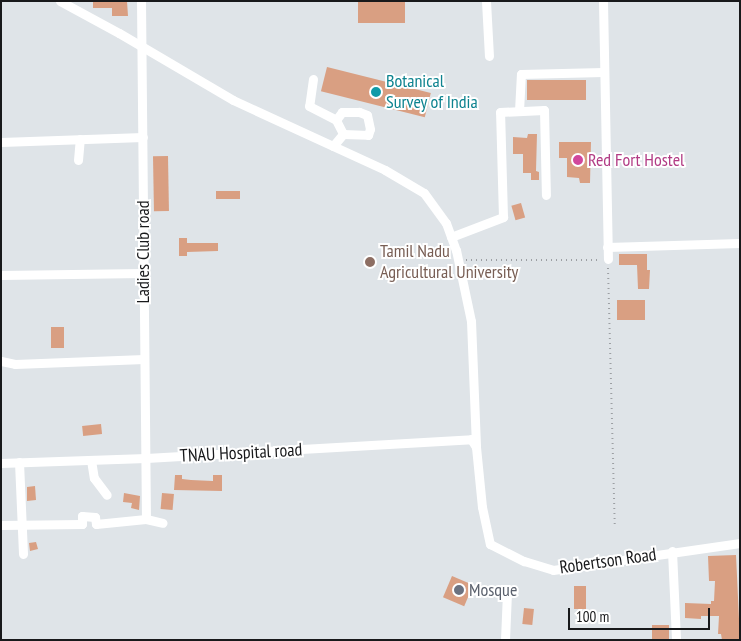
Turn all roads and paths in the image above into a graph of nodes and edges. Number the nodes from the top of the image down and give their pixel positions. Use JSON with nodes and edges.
{"nodes":[{"id":1,"x":60,"y":1,"type":"edge"},
{"id":2,"x":141,"y":1,"type":"edge"},
{"id":3,"x":486,"y":1,"type":"edge"},
{"id":4,"x":603,"y":1,"type":"edge"},
{"id":5,"x":142,"y":46,"type":"junction"},
{"id":6,"x":489,"y":56,"type":"dead end"},
{"id":7,"x":603,"y":72,"type":"junction"},
{"id":8,"x":313,"y":79,"type":"dead end"},
{"id":9,"x":519,"y":111,"type":"junction"},
{"id":10,"x":336,"y":120,"type":"junction"},
{"id":11,"x":343,"y":134,"type":"junction"},
{"id":12,"x":143,"y":137,"type":"junction"},
{"id":13,"x":80,"y":139,"type":"junction"},
{"id":14,"x":1,"y":142,"type":"edge"},
{"id":15,"x":333,"y":146,"type":"junction"},
{"id":16,"x":78,"y":160,"type":"dead end"},
{"id":17,"x":546,"y":195,"type":"dead end"},
{"id":18,"x":452,"y":237,"type":"junction"},
{"id":19,"x":740,"y":243,"type":"edge"},
{"id":20,"x":607,"y":247,"type":"junction"},
{"id":21,"x":458,"y":260,"type":"junction"},
{"id":22,"x":608,"y":260,"type":"junction"},
{"id":23,"x":144,"y":273,"type":"junction"},
{"id":24,"x":1,"y":275,"type":"edge"},
{"id":25,"x":144,"y":359,"type":"junction"},
{"id":26,"x":1,"y":361,"type":"edge"},
{"id":27,"x":476,"y":447,"type":"junction"},
{"id":28,"x":146,"y":458,"type":"junction"},
{"id":29,"x":91,"y":460,"type":"junction"},
{"id":30,"x":1,"y":462,"type":"edge"},
{"id":31,"x":19,"y":462,"type":"junction"},
{"id":32,"x":107,"y":495,"type":"dead end"},
{"id":33,"x":146,"y":519,"type":"junction"},
{"id":34,"x":164,"y":523,"type":"dead end"},
{"id":35,"x":22,"y":524,"type":"junction"},
{"id":36,"x":1,"y":525,"type":"edge"},
{"id":37,"x":615,"y":527,"type":"dead end"},
{"id":38,"x":740,"y":543,"type":"edge"},
{"id":39,"x":672,"y":551,"type":"junction"},
{"id":40,"x":23,"y":554,"type":"dead end"},
{"id":41,"x":507,"y":593,"type":"dead end"},
{"id":42,"x":505,"y":640,"type":"edge"},
{"id":43,"x":676,"y":640,"type":"edge"}],
"edges":[{"from":1,"to":5,"type":"street"},
{"from":2,"to":5,"type":"street","name":"Ladies Club road"},
{"from":3,"to":6,"type":"street"},
{"from":4,"to":7,"type":"street"},
{"from":5,"to":12,"type":"street","name":"Ladies Club road"},
{"from":5,"to":15,"type":"street"},
{"from":7,"to":9,"type":"street"},
{"from":7,"to":20,"type":"street"},
{"from":8,"to":10,"type":"street"},
{"from":9,"to":17,"type":"street"},
{"from":9,"to":18,"type":"street"},
{"from":10,"to":11,"type":"street"},
{"from":10,"to":11,"type":"street"},
{"from":11,"to":15,"type":"street"},
{"from":12,"to":13,"type":"street"},
{"from":12,"to":23,"type":"street","name":"Ladies Club road"},
{"from":13,"to":14,"type":"street"},
{"from":13,"to":16,"type":"street"},
{"from":15,"to":18,"type":"street"},
{"from":18,"to":21,"type":"street"},
{"from":19,"to":20,"type":"street"},
{"from":20,"to":22,"type":"street"},
{"from":21,"to":22,"type":"path"},
{"from":21,"to":27,"type":"street"},
{"from":22,"to":37,"type":"path"},
{"from":23,"to":24,"type":"street"},
{"from":23,"to":25,"type":"street","name":"Ladies Club road"},
{"from":25,"to":26,"type":"street"},
{"from":25,"to":28,"type":"street","name":"Ladies Club road"},
{"from":27,"to":28,"type":"street","name":"TNAU Hospital road"},
{"from":27,"to":39,"type":"street","name":"Robertson Road"},
{"from":28,"to":29,"type":"street","name":"TNAU Hospital road"},
{"from":28,"to":33,"type":"street","name":"Ladies Club road"},
{"from":29,"to":31,"type":"street","name":"TNAU Hospital road"},
{"from":29,"to":32,"type":"street"},
{"from":30,"to":31,"type":"street","name":"TNAU Hospital road"},
{"from":31,"to":35,"type":"street"},
{"from":33,"to":34,"type":"street"},
{"from":33,"to":35,"type":"street"},
{"from":35,"to":36,"type":"street"},
{"from":35,"to":40,"type":"street"},
{"from":38,"to":39,"type":"street","name":"Robertson Road"},
{"from":39,"to":43,"type":"street"},
{"from":41,"to":42,"type":"street"}]}
